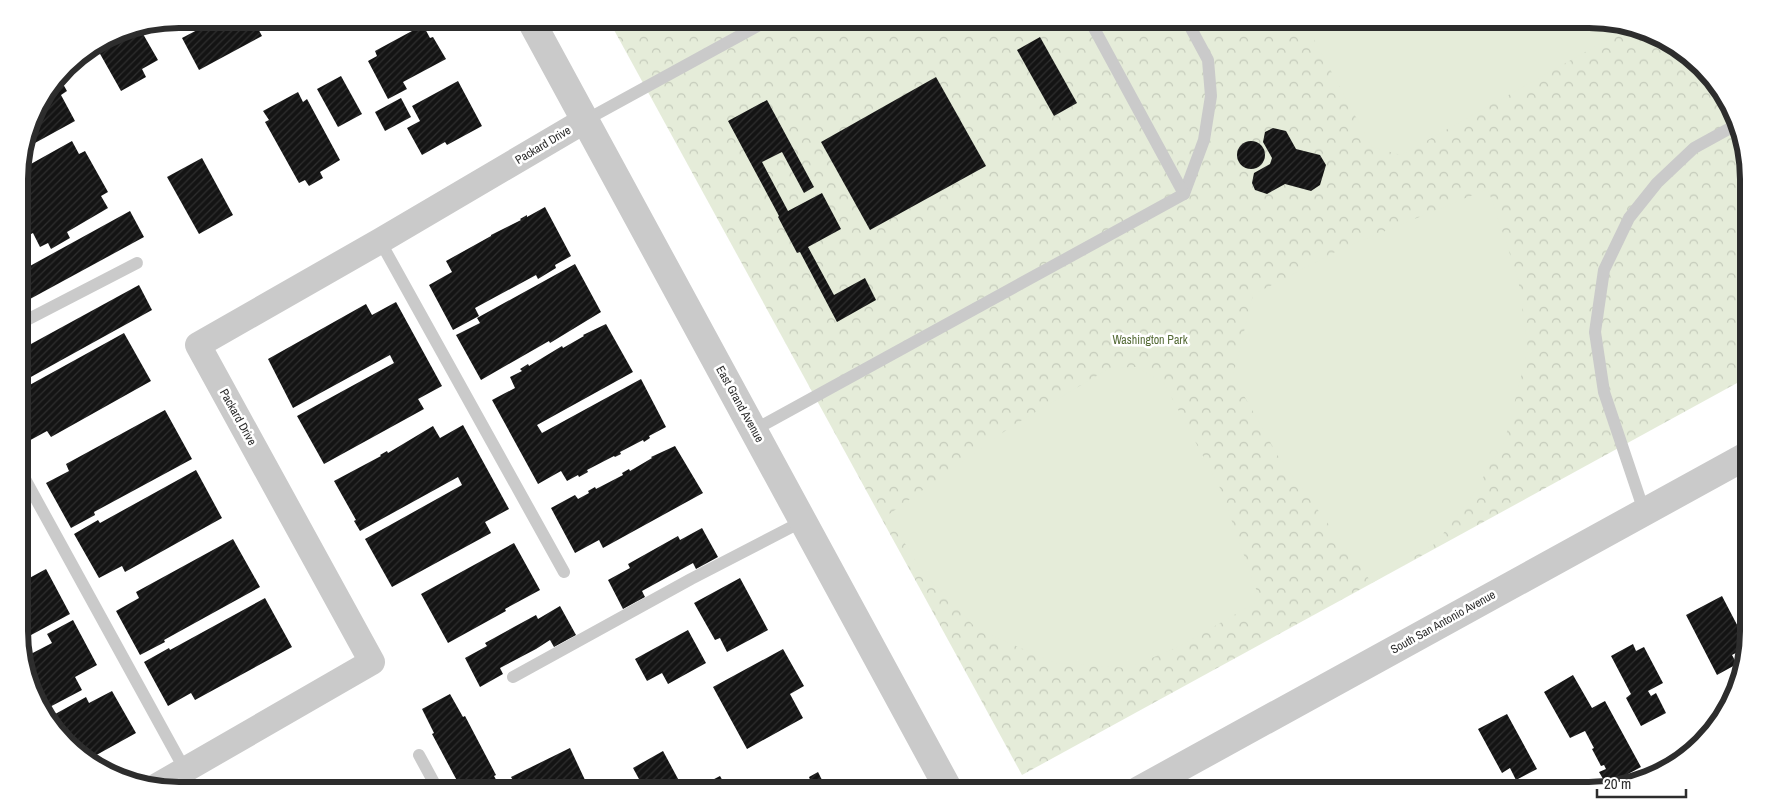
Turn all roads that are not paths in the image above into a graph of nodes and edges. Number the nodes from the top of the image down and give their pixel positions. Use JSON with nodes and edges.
{"nodes":[{"id":1,"x":535,"y":28,"type":"edge"},
{"id":2,"x":753,"y":28,"type":"edge"},
{"id":3,"x":1093,"y":28,"type":"edge"},
{"id":4,"x":1191,"y":28,"type":"edge"},
{"id":5,"x":584,"y":120,"type":"junction"},
{"id":6,"x":1730,"y":128,"type":"edge"},
{"id":7,"x":1184,"y":194,"type":"junction"},
{"id":8,"x":380,"y":241,"type":"junction"},
{"id":9,"x":137,"y":263,"type":"dead end"},
{"id":10,"x":28,"y":320,"type":"edge"},
{"id":11,"x":754,"y":430,"type":"junction"},
{"id":12,"x":1740,"y":458,"type":"edge"},
{"id":13,"x":28,"y":485,"type":"edge"},
{"id":14,"x":1644,"y":511,"type":"junction"},
{"id":15,"x":804,"y":521,"type":"junction"},
{"id":16,"x":564,"y":572,"type":"dead end"},
{"id":17,"x":513,"y":677,"type":"dead end"},
{"id":18,"x":419,"y":755,"type":"dead end"},
{"id":19,"x":185,"y":770,"type":"junction"},
{"id":20,"x":166,"y":781,"type":"edge"},
{"id":21,"x":945,"y":781,"type":"edge"},
{"id":22,"x":1155,"y":781,"type":"edge"},
{"id":23,"x":434,"y":782,"type":"edge"}],
"edges":[{"from":1,"to":5,"type":"street","name":"East Grand Avenue"},
{"from":2,"to":5,"type":"lane"},
{"from":3,"to":7,"type":"lane"},
{"from":4,"to":7,"type":"lane"},
{"from":5,"to":8,"type":"street","name":"Packard Drive"},
{"from":5,"to":11,"type":"street","name":"East Grand Avenue"},
{"from":6,"to":14,"type":"lane"},
{"from":7,"to":11,"type":"lane"},
{"from":8,"to":16,"type":"lane"},
{"from":8,"to":19,"type":"street","name":"Packard Drive"},
{"from":9,"to":10,"type":"lane"},
{"from":11,"to":15,"type":"street","name":"East Grand Avenue"},
{"from":12,"to":14,"type":"street","name":"South San Antonio Avenue"},
{"from":13,"to":19,"type":"lane"},
{"from":14,"to":22,"type":"street","name":"South San Antonio Avenue"},
{"from":15,"to":17,"type":"lane"},
{"from":15,"to":21,"type":"street","name":"East Grand Avenue"},
{"from":18,"to":23,"type":"lane"},
{"from":19,"to":20,"type":"street","name":"Packard Drive"}]}
